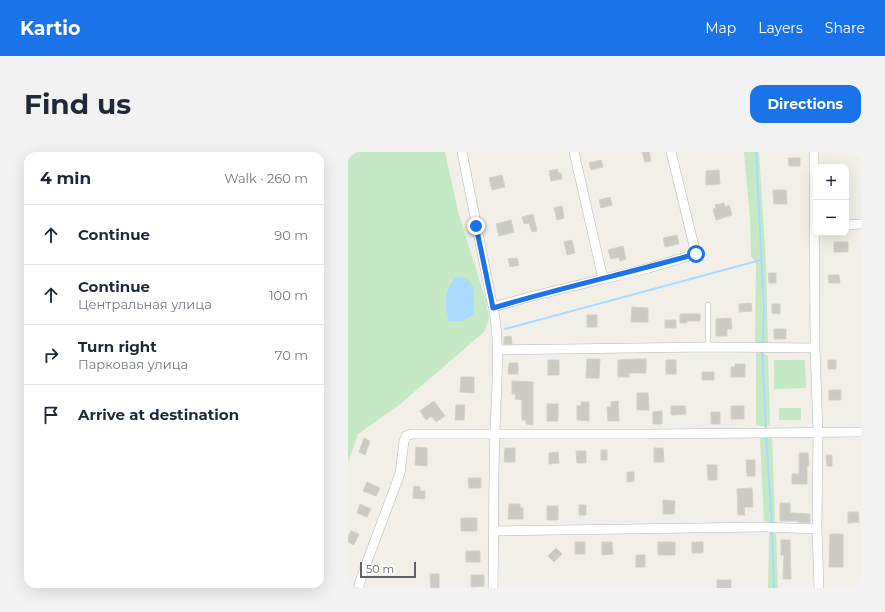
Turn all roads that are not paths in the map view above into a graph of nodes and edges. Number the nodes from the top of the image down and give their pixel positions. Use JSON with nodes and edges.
{"nodes":[{"id":1,"x":462,"y":152,"type":"edge"},
{"id":2,"x":574,"y":152,"type":"edge"},
{"id":3,"x":671,"y":152,"type":"edge"},
{"id":4,"x":814,"y":152,"type":"edge"},
{"id":5,"x":815,"y":200,"type":"edge"},
{"id":6,"x":861,"y":224,"type":"edge"},
{"id":7,"x":849,"y":225,"type":"edge"},
{"id":8,"x":815,"y":236,"type":"edge"},
{"id":9,"x":603,"y":279,"type":"junction"},
{"id":10,"x":708,"y":305,"type":"dead end"},
{"id":11,"x":493,"y":308,"type":"junction"},
{"id":12,"x":708,"y":347,"type":"junction"},
{"id":13,"x":815,"y":348,"type":"junction"},
{"id":14,"x":498,"y":350,"type":"junction"},
{"id":15,"x":818,"y":432,"type":"junction"},
{"id":16,"x":861,"y":432,"type":"edge"},
{"id":17,"x":495,"y":434,"type":"junction"},
{"id":18,"x":817,"y":529,"type":"junction"},
{"id":19,"x":494,"y":531,"type":"junction"},
{"id":20,"x":359,"y":588,"type":"edge"},
{"id":21,"x":493,"y":588,"type":"edge"},
{"id":22,"x":819,"y":588,"type":"edge"}],
"edges":[{"from":1,"to":11,"type":"street"},
{"from":2,"to":9,"type":"street"},
{"from":3,"to":9,"type":"street"},
{"from":4,"to":5,"type":"street"},
{"from":6,"to":7,"type":"street"},
{"from":8,"to":13,"type":"street"},
{"from":9,"to":11,"type":"street"},
{"from":10,"to":12,"type":"lane"},
{"from":11,"to":14,"type":"street"},
{"from":12,"to":13,"type":"street"},
{"from":12,"to":14,"type":"street"},
{"from":13,"to":15,"type":"street"},
{"from":14,"to":17,"type":"street"},
{"from":15,"to":16,"type":"street"},
{"from":15,"to":17,"type":"street"},
{"from":15,"to":18,"type":"street"},
{"from":17,"to":19,"type":"street"},
{"from":17,"to":20,"type":"street"},
{"from":18,"to":19,"type":"street"},
{"from":18,"to":22,"type":"street"},
{"from":19,"to":21,"type":"street"}]}
